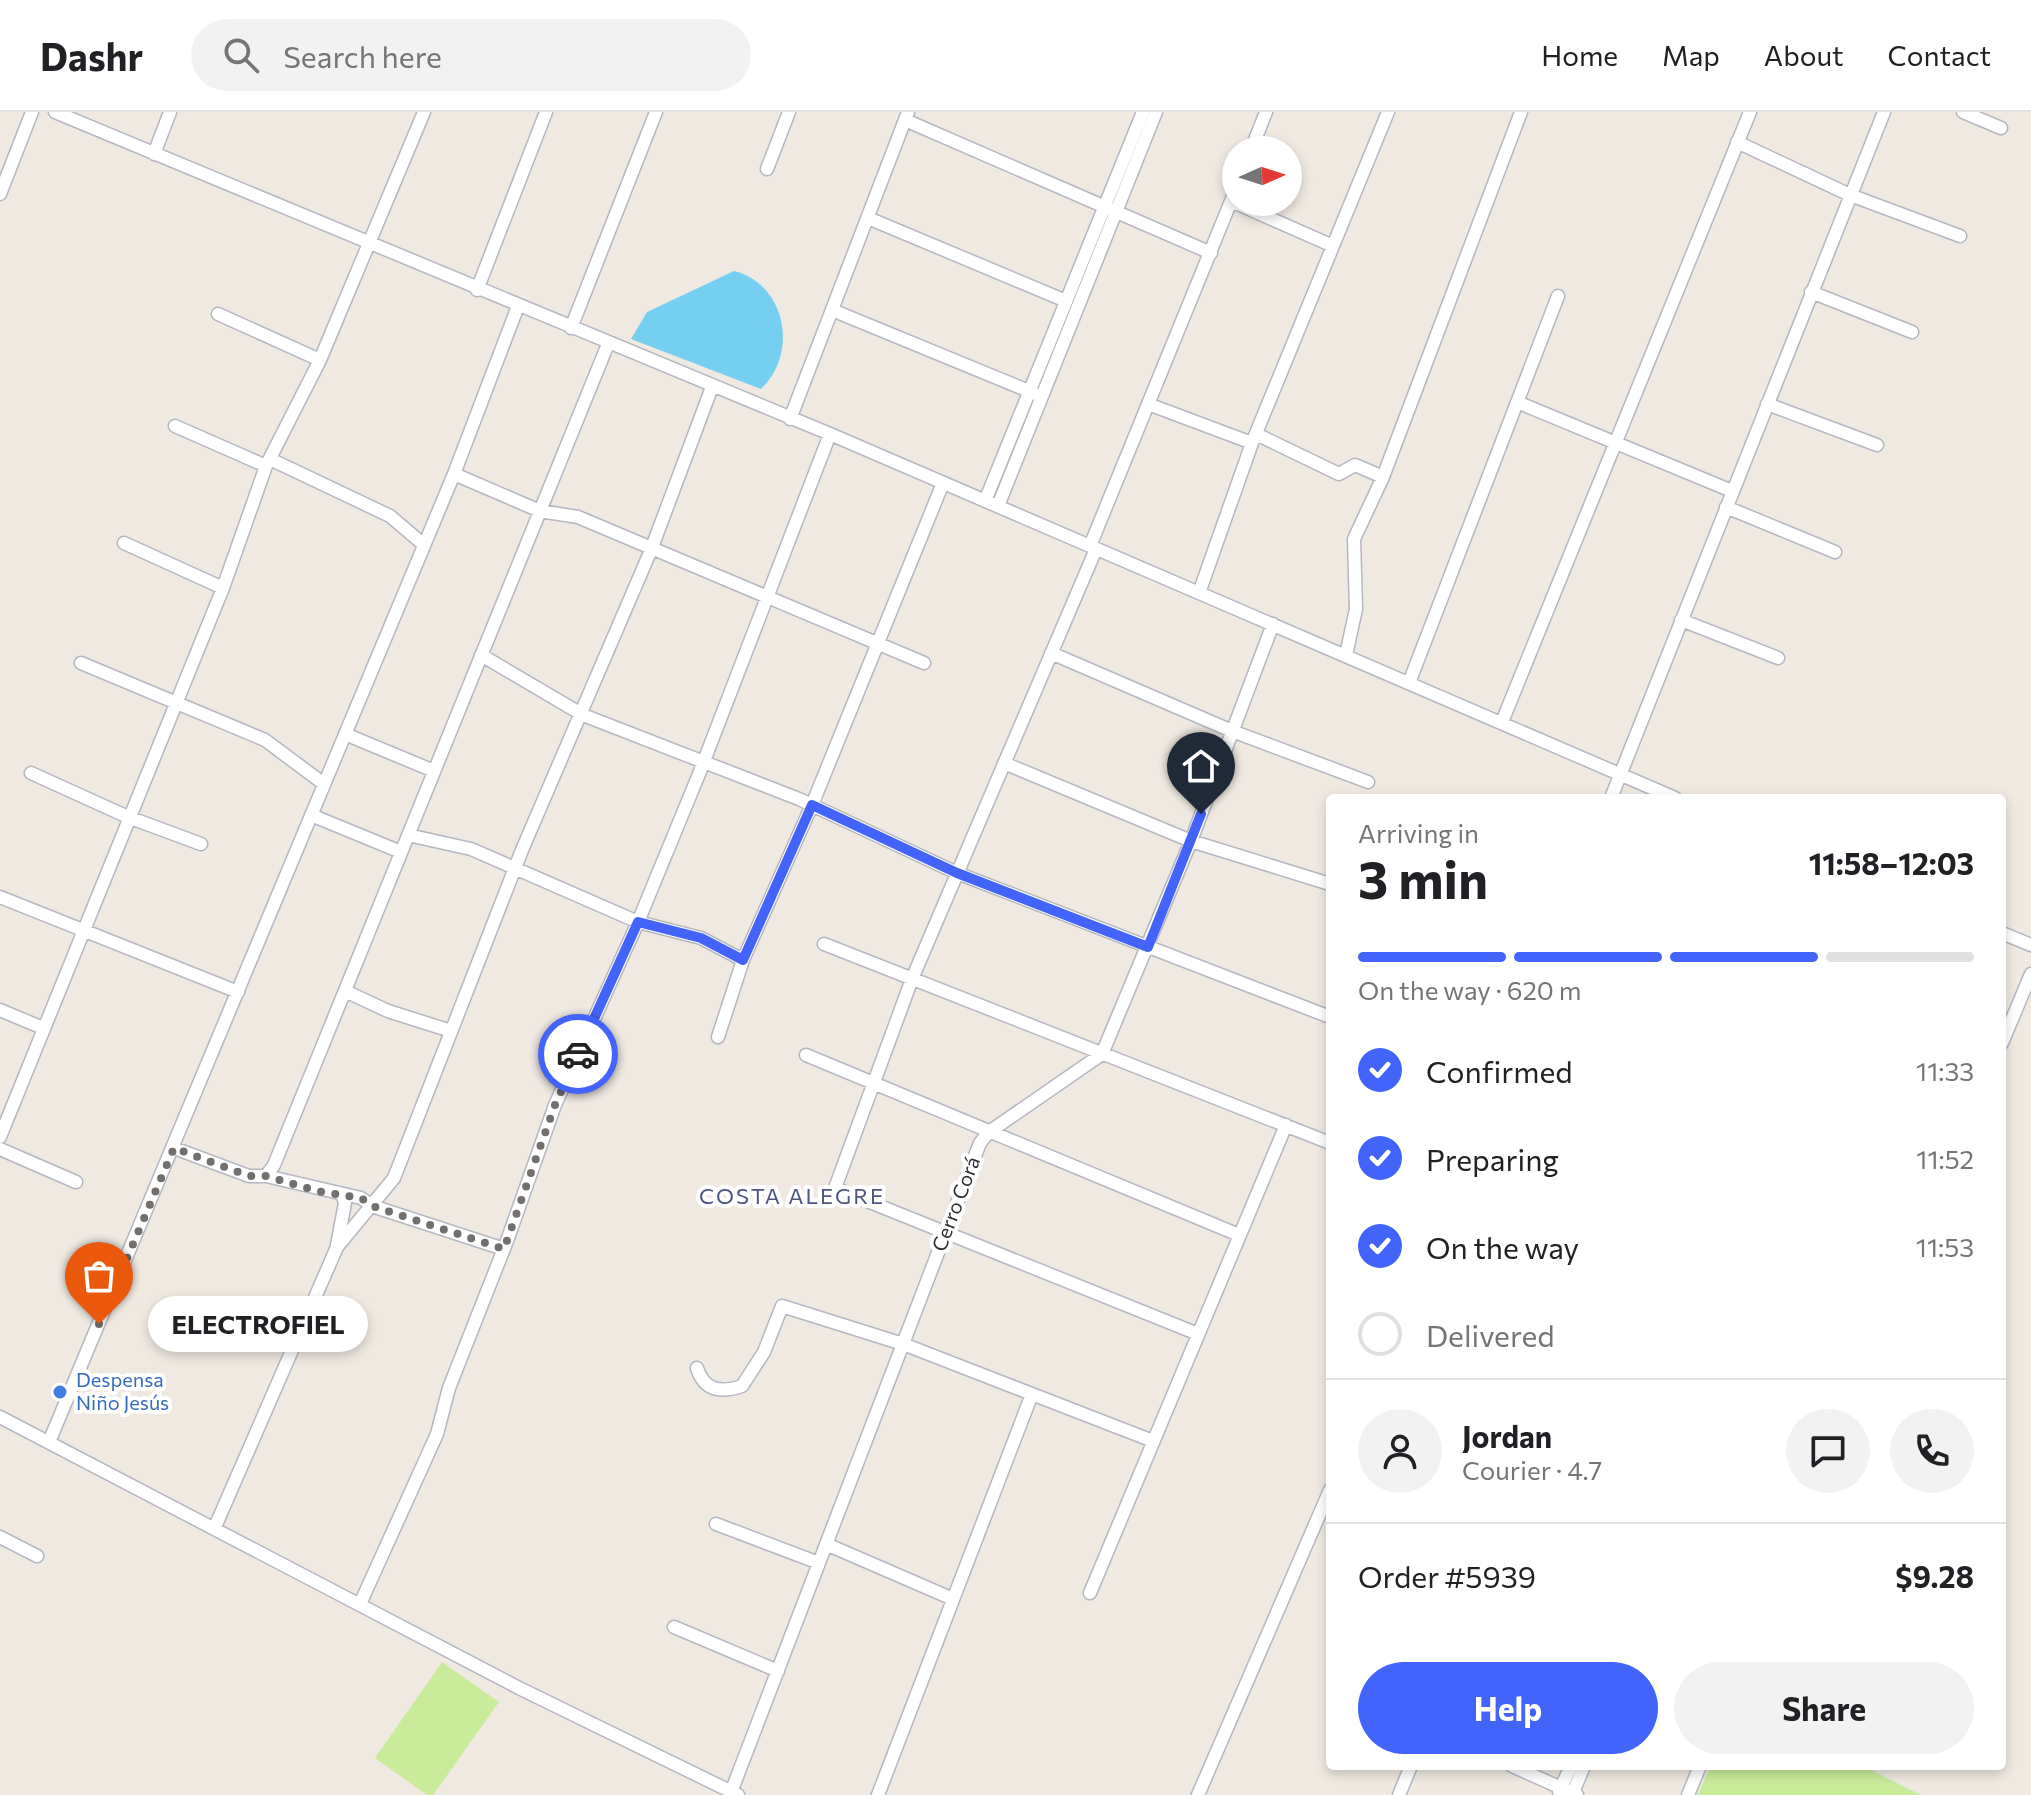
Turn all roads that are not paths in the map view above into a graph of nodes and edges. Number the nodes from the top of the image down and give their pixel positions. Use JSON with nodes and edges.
{"nodes":[{"id":1,"x":32,"y":112,"type":"edge"},
{"id":2,"x":55,"y":112,"type":"edge"},
{"id":3,"x":170,"y":112,"type":"edge"},
{"id":4,"x":424,"y":112,"type":"edge"},
{"id":5,"x":546,"y":112,"type":"edge"},
{"id":6,"x":655,"y":112,"type":"edge"},
{"id":7,"x":789,"y":112,"type":"edge"},
{"id":8,"x":1156,"y":112,"type":"edge"},
{"id":9,"x":1266,"y":112,"type":"edge"},
{"id":10,"x":1388,"y":112,"type":"edge"},
{"id":11,"x":1521,"y":112,"type":"edge"},
{"id":12,"x":1750,"y":112,"type":"edge"},
{"id":13,"x":1884,"y":112,"type":"edge"},
{"id":14,"x":1963,"y":112,"type":"edge"},
{"id":15,"x":1141,"y":113,"type":"edge"},
{"id":16,"x":907,"y":116,"type":"edge"},
{"id":17,"x":2001,"y":128,"type":"dead end"},
{"id":18,"x":1257,"y":136,"type":"edge"},
{"id":19,"x":1737,"y":142,"type":"junction"},
{"id":20,"x":154,"y":154,"type":"junction"},
{"id":21,"x":767,"y":169,"type":"dead end"},
{"id":22,"x":0,"y":194,"type":"edge"},
{"id":23,"x":1850,"y":195,"type":"junction"},
{"id":24,"x":1110,"y":209,"type":"junction"},
{"id":25,"x":1226,"y":216,"type":"edge"},
{"id":26,"x":1275,"y":216,"type":"edge"},
{"id":27,"x":868,"y":218,"type":"junction"},
{"id":28,"x":1960,"y":236,"type":"dead end"},
{"id":29,"x":369,"y":244,"type":"junction"},
{"id":30,"x":1333,"y":246,"type":"junction"},
{"id":31,"x":1211,"y":253,"type":"junction"},
{"id":32,"x":477,"y":290,"type":"junction"},
{"id":33,"x":1811,"y":292,"type":"junction"},
{"id":34,"x":1558,"y":296,"type":"dead end"},
{"id":35,"x":1066,"y":301,"type":"junction"},
{"id":36,"x":518,"y":306,"type":"junction"},
{"id":37,"x":832,"y":310,"type":"junction"},
{"id":38,"x":218,"y":314,"type":"dead end"},
{"id":39,"x":571,"y":328,"type":"junction"},
{"id":40,"x":1912,"y":332,"type":"dead end"},
{"id":41,"x":608,"y":344,"type":"junction"},
{"id":42,"x":320,"y":360,"type":"junction"},
{"id":43,"x":712,"y":387,"type":"junction"},
{"id":44,"x":1035,"y":394,"type":"junction"},
{"id":45,"x":1517,"y":402,"type":"junction"},
{"id":46,"x":1148,"y":404,"type":"junction"},
{"id":47,"x":1767,"y":404,"type":"junction"},
{"id":48,"x":790,"y":419,"type":"junction"},
{"id":49,"x":175,"y":426,"type":"dead end"},
{"id":50,"x":830,"y":434,"type":"junction"},
{"id":51,"x":1254,"y":438,"type":"junction"},
{"id":52,"x":1615,"y":442,"type":"junction"},
{"id":53,"x":1877,"y":445,"type":"dead end"},
{"id":54,"x":268,"y":463,"type":"junction"},
{"id":55,"x":454,"y":474,"type":"junction"},
{"id":56,"x":1383,"y":477,"type":"junction"},
{"id":57,"x":943,"y":483,"type":"junction"},
{"id":58,"x":1732,"y":491,"type":"junction"},
{"id":59,"x":985,"y":501,"type":"junction"},
{"id":60,"x":998,"y":506,"type":"junction"},
{"id":61,"x":1726,"y":507,"type":"junction"},
{"id":62,"x":540,"y":511,"type":"junction"},
{"id":63,"x":124,"y":543,"type":"dead end"},
{"id":64,"x":424,"y":545,"type":"junction"},
{"id":65,"x":1093,"y":547,"type":"junction"},
{"id":66,"x":651,"y":550,"type":"junction"},
{"id":67,"x":1835,"y":552,"type":"dead end"},
{"id":68,"x":223,"y":588,"type":"junction"},
{"id":69,"x":1199,"y":593,"type":"junction"},
{"id":70,"x":767,"y":598,"type":"junction"},
{"id":71,"x":1681,"y":620,"type":"junction"},
{"id":72,"x":1273,"y":624,"type":"junction"},
{"id":73,"x":878,"y":644,"type":"junction"},
{"id":74,"x":1051,"y":653,"type":"junction"},
{"id":75,"x":481,"y":655,"type":"junction"},
{"id":76,"x":1346,"y":655,"type":"junction"},
{"id":77,"x":1778,"y":658,"type":"dead end"},
{"id":78,"x":81,"y":663,"type":"dead end"},
{"id":79,"x":924,"y":663,"type":"dead end"},
{"id":80,"x":1409,"y":683,"type":"junction"},
{"id":81,"x":175,"y":704,"type":"junction"},
{"id":82,"x":583,"y":715,"type":"junction"},
{"id":83,"x":1502,"y":722,"type":"junction"},
{"id":84,"x":1232,"y":731,"type":"junction"},
{"id":85,"x":345,"y":734,"type":"junction"},
{"id":86,"x":704,"y":762,"type":"junction"},
{"id":87,"x":1004,"y":763,"type":"junction"},
{"id":88,"x":434,"y":771,"type":"junction"},
{"id":89,"x":31,"y":773,"type":"dead end"},
{"id":90,"x":1619,"y":775,"type":"junction"},
{"id":91,"x":1368,"y":782,"type":"dead end"},
{"id":92,"x":324,"y":784,"type":"junction"},
{"id":93,"x":1612,"y":794,"type":"edge"},
{"id":94,"x":1665,"y":794,"type":"edge"},
{"id":95,"x":812,"y":805,"type":"junction"},
{"id":96,"x":311,"y":815,"type":"junction"},
{"id":97,"x":128,"y":817,"type":"junction"},
{"id":98,"x":408,"y":835,"type":"junction"},
{"id":99,"x":1191,"y":841,"type":"junction"},
{"id":100,"x":201,"y":844,"type":"dead end"},
{"id":101,"x":401,"y":852,"type":"junction"},
{"id":102,"x":515,"y":869,"type":"junction"},
{"id":103,"x":957,"y":873,"type":"junction"},
{"id":104,"x":1326,"y":883,"type":"edge"},
{"id":105,"x":0,"y":897,"type":"edge"},
{"id":106,"x":638,"y":922,"type":"junction"},
{"id":107,"x":82,"y":931,"type":"junction"},
{"id":108,"x":2006,"y":935,"type":"edge"},
{"id":109,"x":824,"y":944,"type":"dead end"},
{"id":110,"x":2031,"y":945,"type":"edge"},
{"id":111,"x":1148,"y":947,"type":"junction"},
{"id":112,"x":743,"y":960,"type":"junction"},
{"id":113,"x":2031,"y":974,"type":"edge"},
{"id":114,"x":912,"y":979,"type":"junction"},
{"id":115,"x":345,"y":991,"type":"junction"},
{"id":116,"x":238,"y":992,"type":"junction"},
{"id":117,"x":0,"y":1010,"type":"edge"},
{"id":118,"x":1326,"y":1015,"type":"edge"},
{"id":119,"x":43,"y":1028,"type":"junction"},
{"id":120,"x":451,"y":1031,"type":"junction"},
{"id":121,"x":2006,"y":1033,"type":"edge"},
{"id":122,"x":718,"y":1037,"type":"dead end"},
{"id":123,"x":1102,"y":1054,"type":"junction"},
{"id":124,"x":806,"y":1055,"type":"dead end"},
{"id":125,"x":876,"y":1083,"type":"junction"},
{"id":126,"x":1286,"y":1125,"type":"junction"},
{"id":127,"x":989,"y":1132,"type":"junction"},
{"id":128,"x":0,"y":1137,"type":"edge"},
{"id":129,"x":1326,"y":1141,"type":"edge"},
{"id":130,"x":174,"y":1148,"type":"junction"},
{"id":131,"x":0,"y":1149,"type":"edge"},
{"id":132,"x":266,"y":1176,"type":"junction"},
{"id":133,"x":76,"y":1182,"type":"dead end"},
{"id":134,"x":342,"y":1194,"type":"junction"},
{"id":135,"x":372,"y":1206,"type":"junction"},
{"id":136,"x":945,"y":1235,"type":"junction"},
{"id":137,"x":1239,"y":1235,"type":"junction"},
{"id":138,"x":337,"y":1247,"type":"junction"},
{"id":139,"x":504,"y":1249,"type":"junction"},
{"id":140,"x":1198,"y":1334,"type":"junction"},
{"id":141,"x":903,"y":1344,"type":"junction"},
{"id":142,"x":697,"y":1368,"type":"dead end"},
{"id":143,"x":1032,"y":1394,"type":"junction"},
{"id":144,"x":0,"y":1417,"type":"edge"},
{"id":145,"x":1153,"y":1441,"type":"junction"},
{"id":146,"x":49,"y":1442,"type":"junction"},
{"id":147,"x":1326,"y":1499,"type":"edge"},
{"id":148,"x":716,"y":1524,"type":"dead end"},
{"id":149,"x":215,"y":1527,"type":"junction"},
{"id":150,"x":3,"y":1543,"type":"edge"},
{"id":151,"x":826,"y":1544,"type":"junction"},
{"id":152,"x":37,"y":1556,"type":"dead end"},
{"id":153,"x":819,"y":1563,"type":"junction"},
{"id":154,"x":1090,"y":1593,"type":"dead end"},
{"id":155,"x":953,"y":1599,"type":"junction"},
{"id":156,"x":360,"y":1604,"type":"junction"},
{"id":157,"x":674,"y":1627,"type":"dead end"},
{"id":158,"x":778,"y":1671,"type":"junction"},
{"id":159,"x":1409,"y":1770,"type":"edge"},
{"id":160,"x":1520,"y":1770,"type":"edge"},
{"id":161,"x":1571,"y":1770,"type":"edge"},
{"id":162,"x":1582,"y":1770,"type":"edge"},
{"id":163,"x":1698,"y":1770,"type":"edge"},
{"id":164,"x":1568,"y":1793,"type":"edge"},
{"id":165,"x":733,"y":1794,"type":"edge"},
{"id":166,"x":878,"y":1795,"type":"edge"},
{"id":167,"x":1198,"y":1795,"type":"edge"},
{"id":168,"x":1399,"y":1795,"type":"edge"},
{"id":169,"x":1688,"y":1795,"type":"edge"}],
"edges":[{"from":1,"to":22,"type":"street"},
{"from":2,"to":20,"type":"street"},
{"from":3,"to":20,"type":"street"},
{"from":4,"to":29,"type":"street"},
{"from":5,"to":32,"type":"street"},
{"from":6,"to":39,"type":"street"},
{"from":7,"to":21,"type":"street"},
{"from":8,"to":24,"type":"street"},
{"from":9,"to":18,"type":"street"},
{"from":10,"to":30,"type":"street"},
{"from":11,"to":56,"type":"street"},
{"from":12,"to":19,"type":"street"},
{"from":13,"to":23,"type":"street"},
{"from":14,"to":17,"type":"street"},
{"from":15,"to":24,"type":"street"},
{"from":16,"to":24,"type":"street"},
{"from":16,"to":27,"type":"street"},
{"from":19,"to":23,"type":"street"},
{"from":19,"to":52,"type":"street"},
{"from":20,"to":29,"type":"street"},
{"from":23,"to":28,"type":"street"},
{"from":23,"to":33,"type":"street"},
{"from":24,"to":31,"type":"street"},
{"from":24,"to":35,"type":"street"},
{"from":24,"to":44,"type":"street"},
{"from":25,"to":31,"type":"street"},
{"from":26,"to":30,"type":"street"},
{"from":27,"to":35,"type":"street"},
{"from":27,"to":37,"type":"street"},
{"from":29,"to":32,"type":"street"},
{"from":29,"to":42,"type":"street"},
{"from":30,"to":51,"type":"street"},
{"from":31,"to":46,"type":"street"},
{"from":32,"to":36,"type":"street"},
{"from":33,"to":40,"type":"street"},
{"from":33,"to":47,"type":"street"},
{"from":34,"to":45,"type":"street"},
{"from":35,"to":44,"type":"street"},
{"from":36,"to":39,"type":"street"},
{"from":36,"to":55,"type":"street"},
{"from":37,"to":44,"type":"street"},
{"from":37,"to":48,"type":"street"},
{"from":38,"to":42,"type":"street"},
{"from":39,"to":41,"type":"street"},
{"from":41,"to":43,"type":"street"},
{"from":41,"to":62,"type":"street"},
{"from":42,"to":54,"type":"street"},
{"from":43,"to":48,"type":"street"},
{"from":43,"to":66,"type":"street"},
{"from":44,"to":59,"type":"street"},
{"from":44,"to":60,"type":"street"},
{"from":45,"to":52,"type":"street"},
{"from":45,"to":80,"type":"street"},
{"from":46,"to":51,"type":"street"},
{"from":46,"to":65,"type":"street"},
{"from":47,"to":53,"type":"street"},
{"from":47,"to":58,"type":"street"},
{"from":48,"to":50,"type":"street"},
{"from":49,"to":54,"type":"street"},
{"from":50,"to":57,"type":"street"},
{"from":50,"to":70,"type":"street"},
{"from":51,"to":56,"type":"street"},
{"from":51,"to":69,"type":"street"},
{"from":52,"to":58,"type":"street"},
{"from":52,"to":83,"type":"street"},
{"from":54,"to":64,"type":"street"},
{"from":54,"to":68,"type":"street"},
{"from":55,"to":62,"type":"street"},
{"from":55,"to":64,"type":"street"},
{"from":56,"to":76,"type":"street"},
{"from":57,"to":59,"type":"street"},
{"from":57,"to":73,"type":"street"},
{"from":58,"to":61,"type":"street"},
{"from":59,"to":60,"type":"street"},
{"from":60,"to":65,"type":"street"},
{"from":61,"to":67,"type":"street"},
{"from":61,"to":71,"type":"street"},
{"from":62,"to":66,"type":"street"},
{"from":62,"to":75,"type":"street"},
{"from":63,"to":68,"type":"street"},
{"from":64,"to":85,"type":"street"},
{"from":65,"to":69,"type":"street"},
{"from":65,"to":74,"type":"street"},
{"from":66,"to":70,"type":"street"},
{"from":66,"to":82,"type":"street"},
{"from":68,"to":81,"type":"street"},
{"from":69,"to":72,"type":"street"},
{"from":70,"to":73,"type":"street"},
{"from":70,"to":86,"type":"street"},
{"from":71,"to":77,"type":"street"},
{"from":71,"to":90,"type":"street"},
{"from":72,"to":76,"type":"street"},
{"from":72,"to":84,"type":"street"},
{"from":73,"to":79,"type":"street"},
{"from":73,"to":95,"type":"street"},
{"from":74,"to":84,"type":"street"},
{"from":74,"to":87,"type":"street"},
{"from":75,"to":82,"type":"street"},
{"from":75,"to":88,"type":"street"},
{"from":76,"to":80,"type":"street"},
{"from":78,"to":81,"type":"street"},
{"from":80,"to":83,"type":"street"},
{"from":81,"to":92,"type":"street"},
{"from":81,"to":97,"type":"street"},
{"from":82,"to":86,"type":"street"},
{"from":82,"to":102,"type":"street"},
{"from":83,"to":90,"type":"street"},
{"from":84,"to":91,"type":"street"},
{"from":84,"to":99,"type":"street"},
{"from":85,"to":88,"type":"street"},
{"from":85,"to":92,"type":"street"},
{"from":86,"to":95,"type":"street"},
{"from":86,"to":106,"type":"street"},
{"from":87,"to":99,"type":"street"},
{"from":87,"to":103,"type":"street"},
{"from":88,"to":98,"type":"street"},
{"from":89,"to":97,"type":"street"},
{"from":90,"to":93,"type":"street"},
{"from":90,"to":94,"type":"street"},
{"from":92,"to":96,"type":"street"},
{"from":95,"to":103,"type":"street"},
{"from":95,"to":112,"type":"street"},
{"from":96,"to":101,"type":"street"},
{"from":96,"to":116,"type":"street"},
{"from":97,"to":100,"type":"street"},
{"from":97,"to":107,"type":"street"},
{"from":98,"to":101,"type":"street"},
{"from":98,"to":102,"type":"street"},
{"from":99,"to":104,"type":"street"},
{"from":99,"to":111,"type":"street"},
{"from":101,"to":115,"type":"street"},
{"from":102,"to":106,"type":"street"},
{"from":102,"to":120,"type":"street"},
{"from":103,"to":111,"type":"street"},
{"from":103,"to":114,"type":"street"},
{"from":105,"to":107,"type":"street"},
{"from":106,"to":112,"type":"street"},
{"from":106,"to":139,"type":"street"},
{"from":107,"to":116,"type":"street"},
{"from":107,"to":119,"type":"street"},
{"from":108,"to":110,"type":"street"},
{"from":109,"to":114,"type":"street"},
{"from":111,"to":118,"type":"street"},
{"from":111,"to":123,"type":"street"},
{"from":112,"to":122,"type":"street"},
{"from":113,"to":121,"type":"street"},
{"from":114,"to":123,"type":"street"},
{"from":114,"to":125,"type":"street"},
{"from":115,"to":120,"type":"street"},
{"from":115,"to":132,"type":"street"},
{"from":116,"to":130,"type":"street"},
{"from":117,"to":119,"type":"street"},
{"from":119,"to":128,"type":"street"},
{"from":120,"to":135,"type":"street"},
{"from":123,"to":126,"type":"street"},
{"from":123,"to":127,"type":"street","name":"Cerro Corá"},
{"from":124,"to":125,"type":"street"},
{"from":125,"to":127,"type":"street"},
{"from":125,"to":136,"type":"street"},
{"from":126,"to":129,"type":"street"},
{"from":126,"to":137,"type":"street"},
{"from":127,"to":136,"type":"street","name":"Cerro Corá"},
{"from":127,"to":137,"type":"street"},
{"from":130,"to":132,"type":"street"},
{"from":130,"to":146,"type":"street"},
{"from":131,"to":133,"type":"street"},
{"from":132,"to":134,"type":"street"},
{"from":134,"to":135,"type":"street"},
{"from":134,"to":138,"type":"street"},
{"from":135,"to":138,"type":"street"},
{"from":135,"to":139,"type":"street"},
{"from":136,"to":140,"type":"street"},
{"from":136,"to":141,"type":"street","name":"Cerro Corá"},
{"from":137,"to":140,"type":"street"},
{"from":138,"to":149,"type":"street"},
{"from":139,"to":156,"type":"street"},
{"from":140,"to":145,"type":"street"},
{"from":141,"to":142,"type":"street"},
{"from":141,"to":143,"type":"street"},
{"from":141,"to":151,"type":"street","name":"Cerro Corá"},
{"from":143,"to":145,"type":"street"},
{"from":143,"to":155,"type":"street"},
{"from":144,"to":146,"type":"street"},
{"from":145,"to":154,"type":"street"},
{"from":146,"to":149,"type":"street"},
{"from":147,"to":167,"type":"street"},
{"from":148,"to":153,"type":"street"},
{"from":149,"to":156,"type":"street"},
{"from":150,"to":152,"type":"street"},
{"from":151,"to":153,"type":"street","name":"Cerro Corá"},
{"from":151,"to":155,"type":"street"},
{"from":153,"to":158,"type":"street","name":"Cerro Corá"},
{"from":155,"to":166,"type":"street"},
{"from":156,"to":165,"type":"street"},
{"from":157,"to":158,"type":"street"},
{"from":158,"to":165,"type":"street","name":"Cerro Corá"},
{"from":159,"to":168,"type":"street"},
{"from":160,"to":164,"type":"street"},
{"from":161,"to":164,"type":"street"},
{"from":162,"to":164,"type":"street"},
{"from":163,"to":169,"type":"street"}]}
